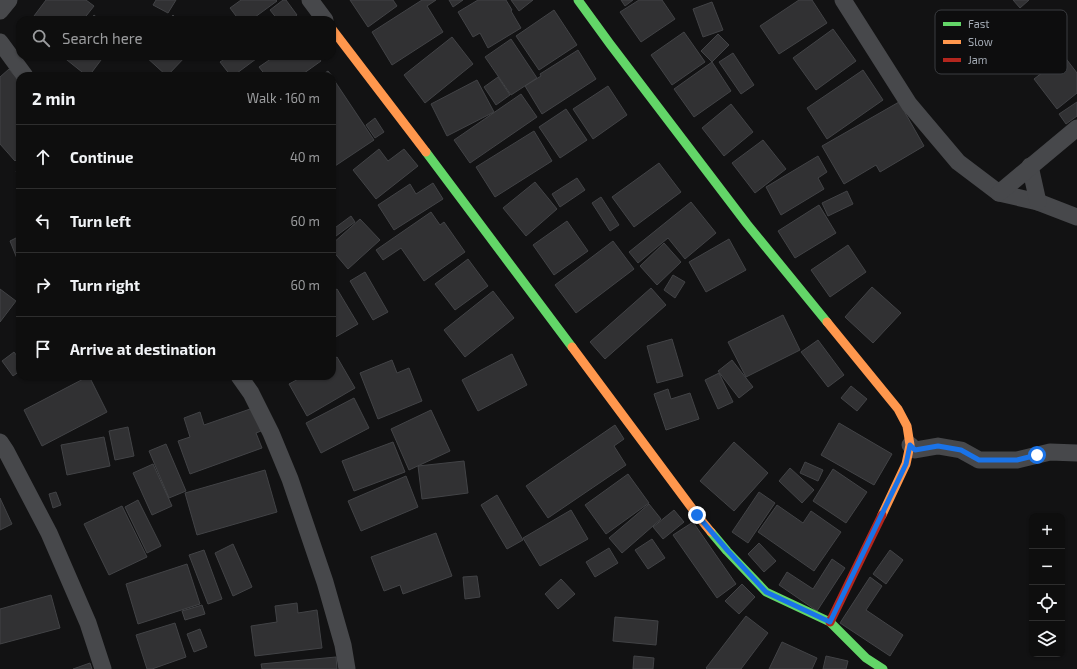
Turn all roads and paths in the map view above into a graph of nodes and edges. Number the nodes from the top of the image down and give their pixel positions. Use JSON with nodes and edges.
{"nodes":[{"id":1,"x":9,"y":0,"type":"edge"},
{"id":2,"x":310,"y":0,"type":"edge"},
{"id":3,"x":578,"y":0,"type":"edge"},
{"id":4,"x":843,"y":0,"type":"edge"},
{"id":5,"x":0,"y":11,"type":"edge"},
{"id":6,"x":322,"y":16,"type":"edge"},
{"id":7,"x":336,"y":34,"type":"edge"},
{"id":8,"x":0,"y":42,"type":"edge"},
{"id":9,"x":22,"y":72,"type":"edge"},
{"id":10,"x":1077,"y":128,"type":"edge"},
{"id":11,"x":1030,"y":166,"type":"junction"},
{"id":12,"x":999,"y":193,"type":"junction"},
{"id":13,"x":1038,"y":202,"type":"junction"},
{"id":14,"x":1077,"y":217,"type":"edge"},
{"id":15,"x":242,"y":380,"type":"edge"},
{"id":16,"x":910,"y":445,"type":"junction"},
{"id":17,"x":2,"y":449,"type":"edge"},
{"id":18,"x":1077,"y":453,"type":"edge"},
{"id":19,"x":830,"y":622,"type":"junction"},
{"id":20,"x":88,"y":623,"type":"junction"},
{"id":21,"x":863,"y":664,"type":"edge"},
{"id":22,"x":103,"y":669,"type":"edge"},
{"id":23,"x":115,"y":669,"type":"edge"},
{"id":24,"x":347,"y":669,"type":"edge"},
{"id":25,"x":883,"y":669,"type":"edge"}],
"edges":[{"from":1,"to":5,"type":"street"},
{"from":2,"to":6,"type":"street"},
{"from":3,"to":16,"type":"street"},
{"from":4,"to":12,"type":"street"},
{"from":7,"to":19,"type":"street"},
{"from":8,"to":9,"type":"street"},
{"from":10,"to":11,"type":"street"},
{"from":11,"to":12,"type":"street"},
{"from":11,"to":13,"type":"street"},
{"from":12,"to":13,"type":"street"},
{"from":13,"to":14,"type":"street"},
{"from":15,"to":24,"type":"street"},
{"from":16,"to":18,"type":"street"},
{"from":16,"to":19,"type":"street"},
{"from":17,"to":20,"type":"street"},
{"from":19,"to":21,"type":"street"},
{"from":20,"to":22,"type":"street"},
{"from":20,"to":23,"type":"street"},
{"from":21,"to":25,"type":"street"}]}
